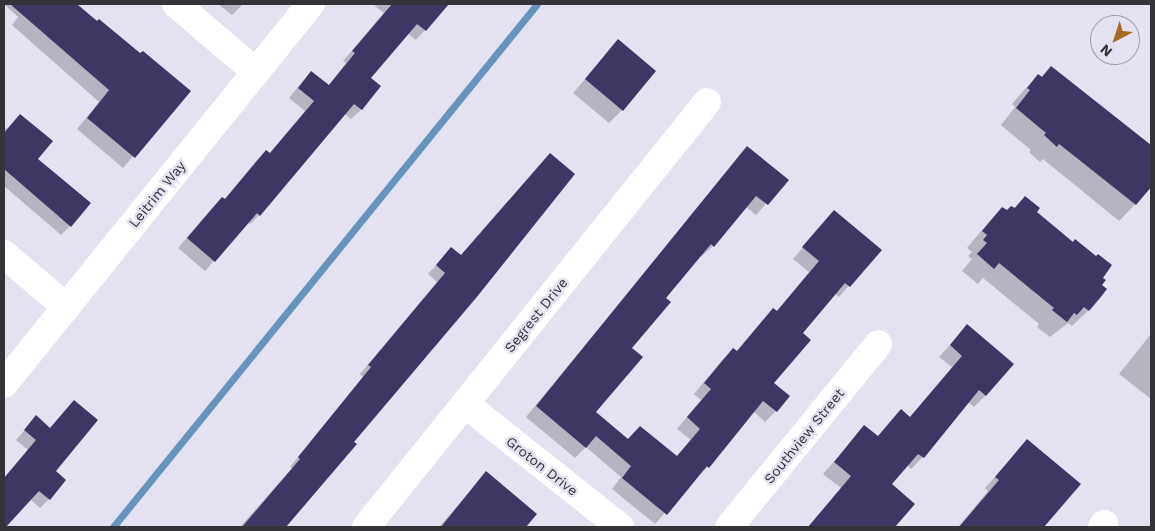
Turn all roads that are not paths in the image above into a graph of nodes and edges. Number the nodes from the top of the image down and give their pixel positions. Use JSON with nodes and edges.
{"nodes":[{"id":1,"x":176,"y":4,"type":"edge"},
{"id":2,"x":311,"y":4,"type":"edge"},
{"id":3,"x":256,"y":72,"type":"junction"},
{"id":4,"x":707,"y":102,"type":"dead end"},
{"id":5,"x":4,"y":254,"type":"edge"},
{"id":6,"x":66,"y":307,"type":"junction"},
{"id":7,"x":878,"y":344,"type":"dead end"},
{"id":8,"x":4,"y":384,"type":"edge"},
{"id":9,"x":465,"y":404,"type":"junction"},
{"id":10,"x":366,"y":527,"type":"edge"},
{"id":11,"x":620,"y":527,"type":"edge"},
{"id":12,"x":729,"y":527,"type":"edge"}],
"edges":[{"from":1,"to":3,"type":"street"},
{"from":2,"to":3,"type":"street","name":"Leitrim Way"},
{"from":3,"to":6,"type":"street","name":"Leitrim Way"},
{"from":4,"to":9,"type":"street","name":"Segrest Drive"},
{"from":5,"to":6,"type":"street"},
{"from":6,"to":8,"type":"street","name":"Leitrim Way"},
{"from":7,"to":12,"type":"street","name":"Southview Street"},
{"from":9,"to":10,"type":"street","name":"Segrest Drive"},
{"from":9,"to":11,"type":"street","name":"Groton Drive"}]}
